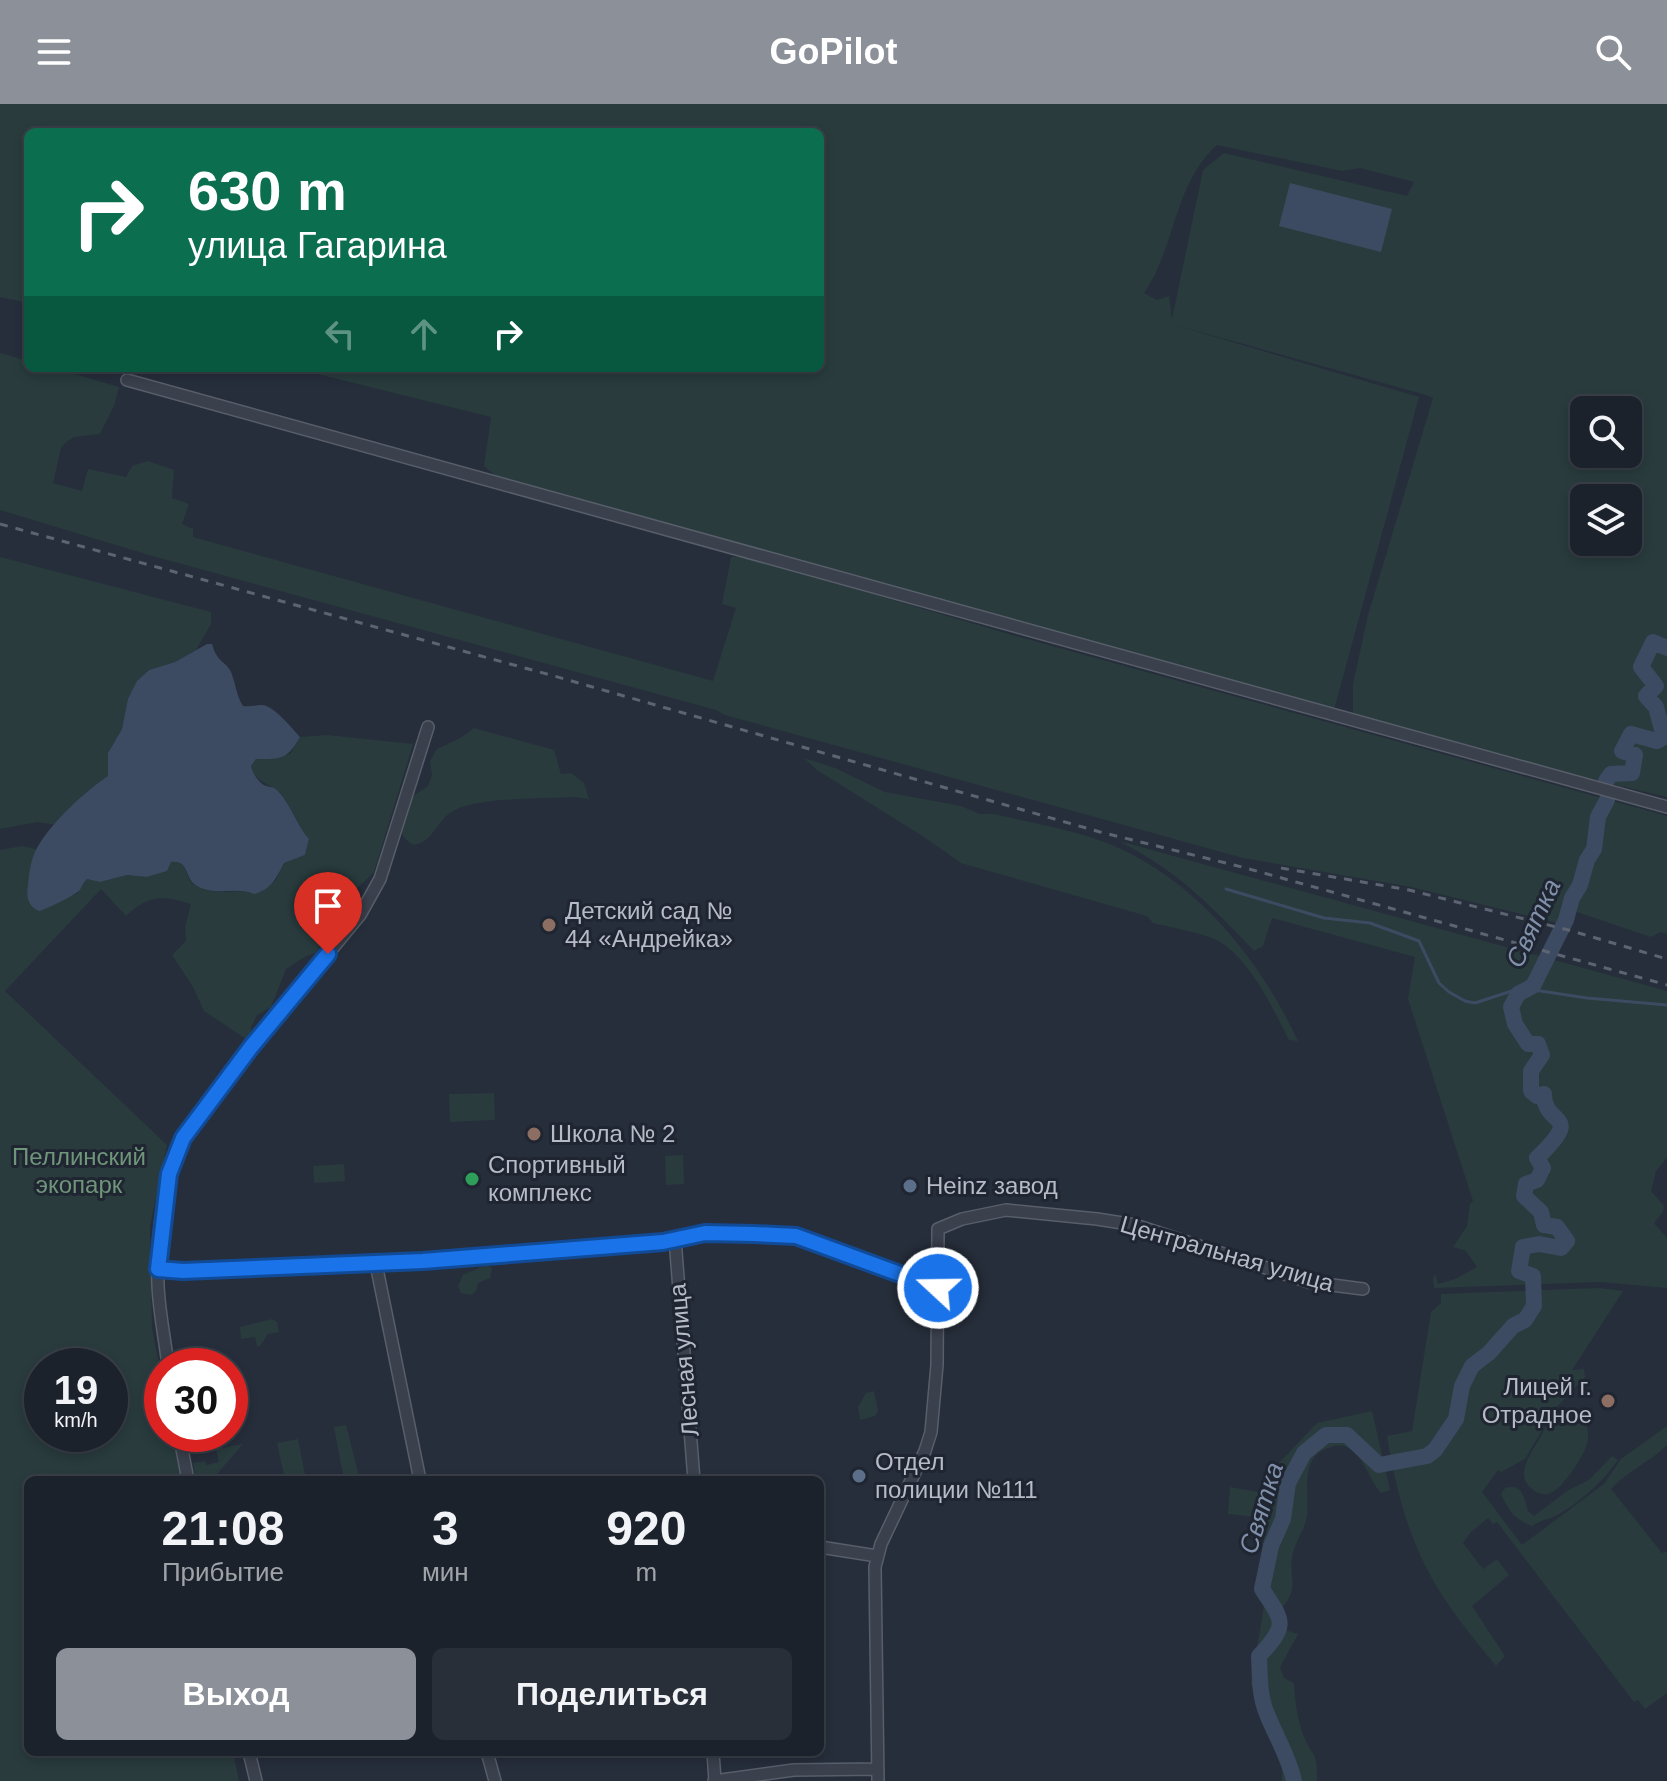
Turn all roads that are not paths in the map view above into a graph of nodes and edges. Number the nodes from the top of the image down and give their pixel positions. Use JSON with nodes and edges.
{"nodes":[{"id":1,"x":127,"y":380,"type":"dead end"},
{"id":2,"x":428,"y":727,"type":"dead end"},
{"id":3,"x":1667,"y":807,"type":"edge"},
{"id":4,"x":675,"y":1239,"type":"junction"},
{"id":5,"x":376,"y":1264,"type":"junction"},
{"id":6,"x":158,"y":1269,"type":"junction"},
{"id":7,"x":938,"y":1288,"type":"junction"},
{"id":8,"x":1363,"y":1289,"type":"dead end"},
{"id":9,"x":165,"y":1348,"type":"edge"},
{"id":10,"x":183,"y":1452,"type":"edge"},
{"id":11,"x":187,"y":1476,"type":"edge"},
{"id":12,"x":419,"y":1476,"type":"edge"},
{"id":13,"x":694,"y":1476,"type":"edge"},
{"id":14,"x":824,"y":1548,"type":"edge"},
{"id":15,"x":877,"y":1556,"type":"junction"},
{"id":16,"x":250,"y":1756,"type":"edge"},
{"id":17,"x":488,"y":1756,"type":"edge"},
{"id":18,"x":713,"y":1756,"type":"edge"},
{"id":19,"x":878,"y":1775,"type":"edge"},
{"id":20,"x":256,"y":1781,"type":"edge"},
{"id":21,"x":495,"y":1781,"type":"edge"},
{"id":22,"x":715,"y":1781,"type":"edge"}],
"edges":[{"from":1,"to":3,"type":"street"},
{"from":2,"to":6,"type":"street"},
{"from":4,"to":5,"type":"street"},
{"from":4,"to":7,"type":"street"},
{"from":4,"to":13,"type":"street","name":"Лесная улица"},
{"from":5,"to":6,"type":"street"},
{"from":5,"to":12,"type":"street"},
{"from":6,"to":9,"type":"street"},
{"from":7,"to":8,"type":"street","name":"Центральная улица"},
{"from":7,"to":15,"type":"street","name":"Центральная улица"},
{"from":10,"to":11,"type":"street"},
{"from":14,"to":15,"type":"street"},
{"from":15,"to":19,"type":"street","name":"Центральная улица"},
{"from":16,"to":20,"type":"street"},
{"from":17,"to":21,"type":"street"},
{"from":18,"to":22,"type":"street"},
{"from":19,"to":22,"type":"street"}]}
